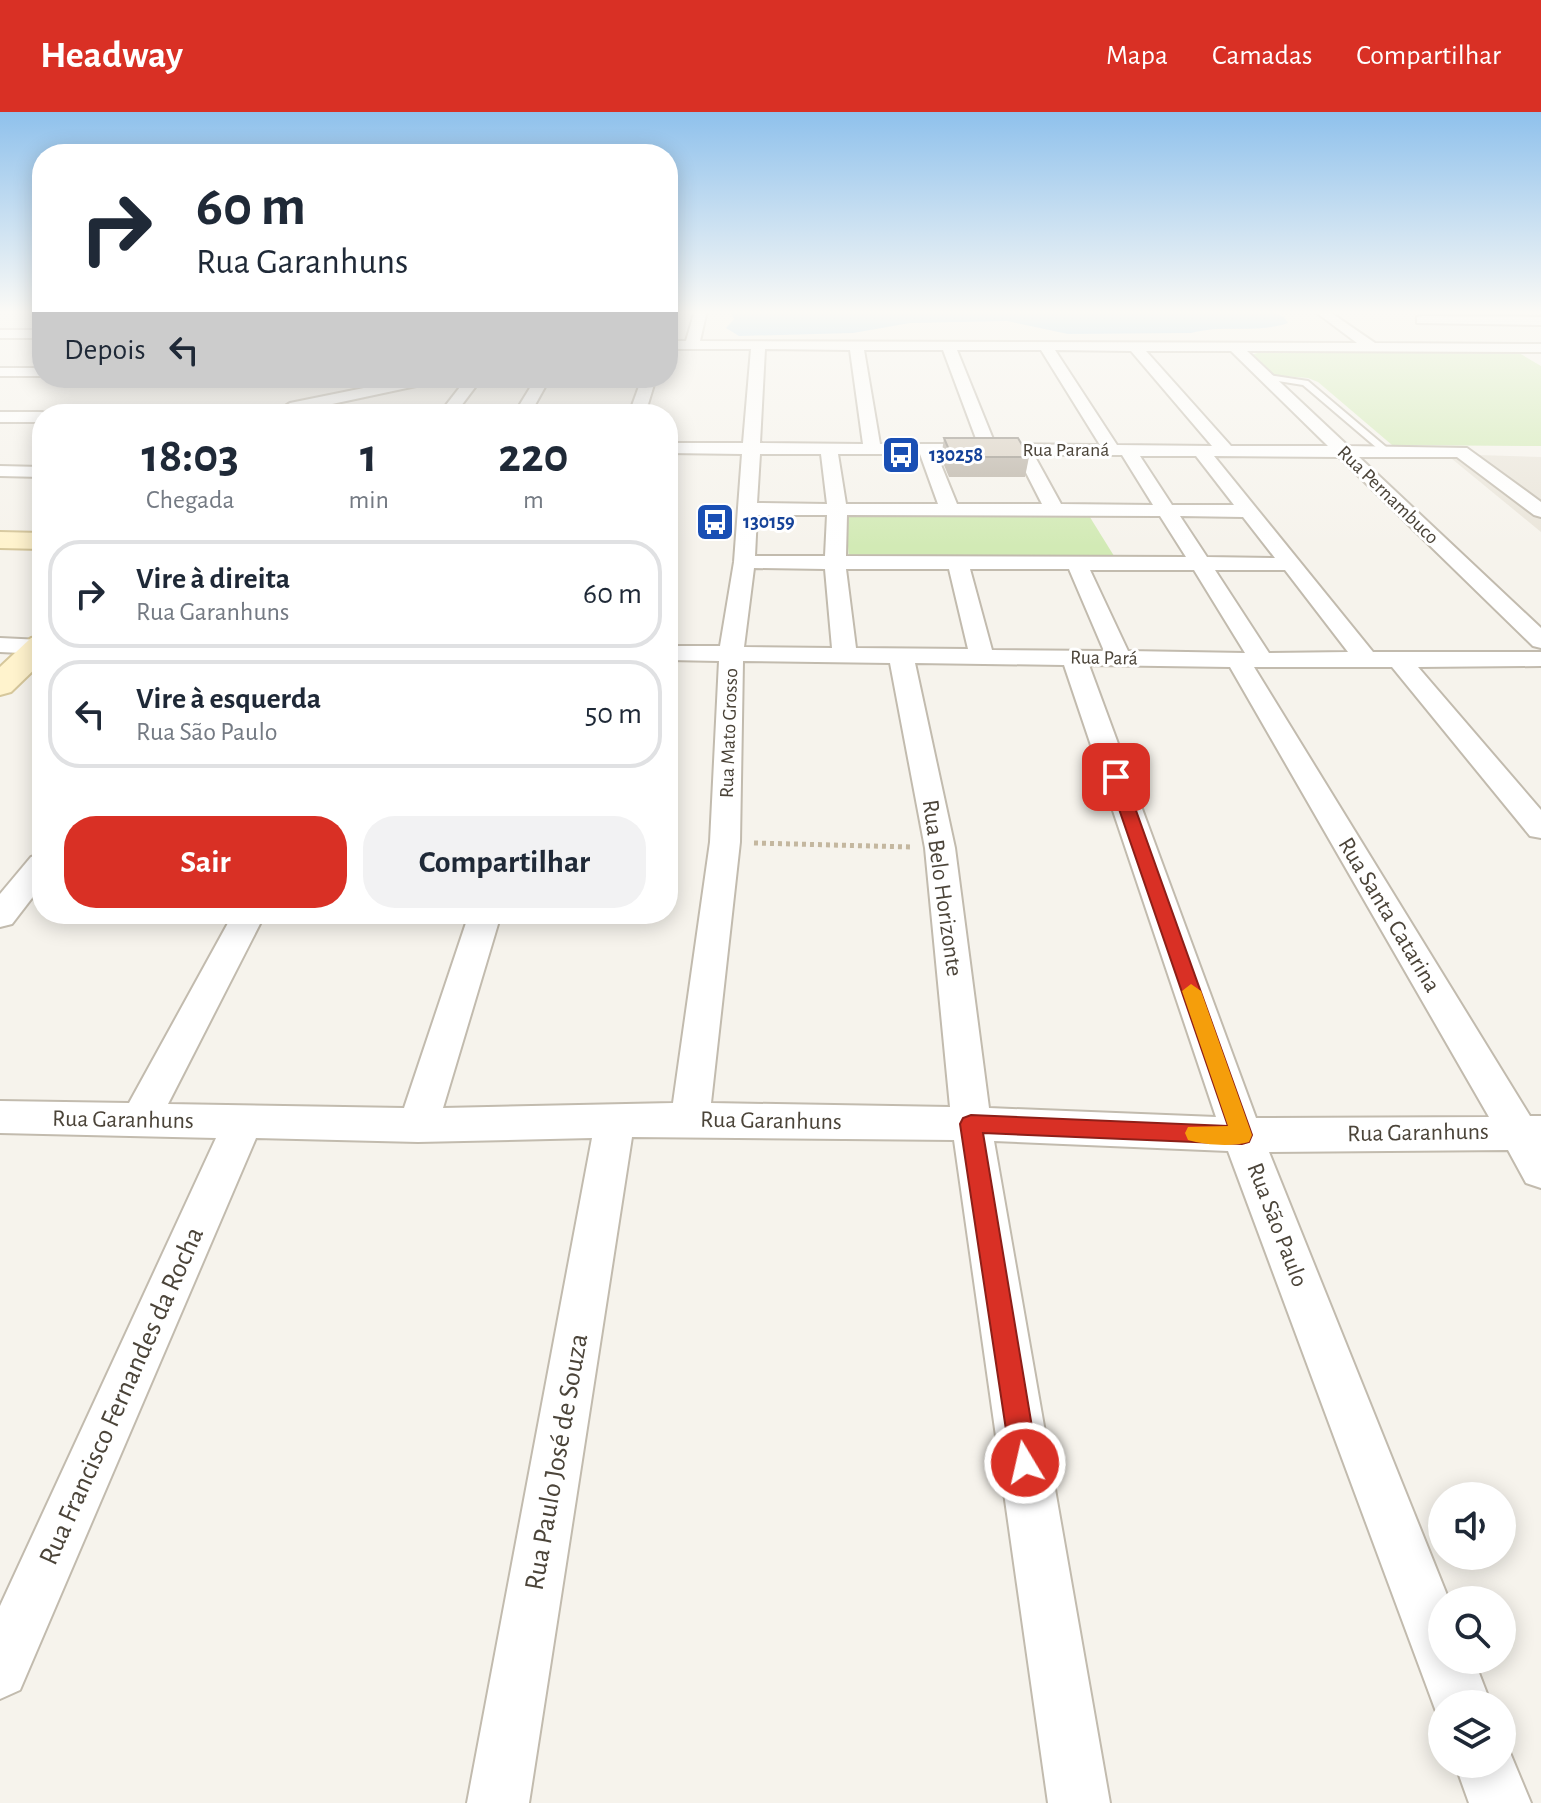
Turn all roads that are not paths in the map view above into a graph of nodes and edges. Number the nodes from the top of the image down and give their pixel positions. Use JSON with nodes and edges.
{"nodes":[{"id":1,"x":386,"y":389,"type":"edge"},
{"id":2,"x":756,"y":389,"type":"edge"},
{"id":3,"x":863,"y":389,"type":"edge"},
{"id":4,"x":965,"y":389,"type":"edge"},
{"id":5,"x":1076,"y":389,"type":"edge"},
{"id":6,"x":1172,"y":389,"type":"edge"},
{"id":7,"x":1281,"y":389,"type":"edge"},
{"id":8,"x":1312,"y":389,"type":"edge"},
{"id":9,"x":308,"y":392,"type":"dead end"},
{"id":10,"x":295,"y":404,"type":"edge"},
{"id":11,"x":318,"y":404,"type":"edge"},
{"id":12,"x":0,"y":417,"type":"edge"},
{"id":13,"x":32,"y":417,"type":"edge"},
{"id":14,"x":678,"y":448,"type":"edge"},
{"id":15,"x":753,"y":448,"type":"junction"},
{"id":16,"x":829,"y":449,"type":"junction"},
{"id":17,"x":872,"y":449,"type":"junction"},
{"id":18,"x":927,"y":450,"type":"junction"},
{"id":19,"x":989,"y":450,"type":"junction"},
{"id":20,"x":1023,"y":450,"type":"junction"},
{"id":21,"x":1120,"y":450,"type":"junction"},
{"id":22,"x":1201,"y":451,"type":"junction"},
{"id":23,"x":1226,"y":451,"type":"junction"},
{"id":24,"x":1342,"y":452,"type":"junction"},
{"id":25,"x":1387,"y":452,"type":"junction"},
{"id":26,"x":0,"y":471,"type":"edge"},
{"id":27,"x":32,"y":472,"type":"edge"},
{"id":28,"x":749,"y":509,"type":"junction"},
{"id":29,"x":837,"y":510,"type":"junction"},
{"id":30,"x":950,"y":511,"type":"junction"},
{"id":31,"x":1055,"y":511,"type":"junction"},
{"id":32,"x":1167,"y":511,"type":"junction"},
{"id":33,"x":1251,"y":511,"type":"junction"},
{"id":34,"x":1541,"y":511,"type":"edge"},
{"id":35,"x":1100,"y":525,"type":"junction"},
{"id":36,"x":0,"y":540,"type":"edge"},
{"id":37,"x":32,"y":541,"type":"edge"},
{"id":38,"x":744,"y":562,"type":"junction"},
{"id":39,"x":958,"y":562,"type":"junction"},
{"id":40,"x":835,"y":563,"type":"junction"},
{"id":41,"x":1077,"y":563,"type":"junction"},
{"id":42,"x":1121,"y":563,"type":"junction"},
{"id":43,"x":1200,"y":564,"type":"junction"},
{"id":44,"x":1292,"y":564,"type":"junction"},
{"id":45,"x":1541,"y":641,"type":"edge"},
{"id":46,"x":0,"y":645,"type":"edge"},
{"id":47,"x":32,"y":646,"type":"edge"},
{"id":48,"x":678,"y":653,"type":"edge"},
{"id":49,"x":731,"y":654,"type":"junction"},
{"id":50,"x":845,"y":654,"type":"junction"},
{"id":51,"x":32,"y":655,"type":"edge"},
{"id":52,"x":901,"y":655,"type":"junction"},
{"id":53,"x":982,"y":656,"type":"junction"},
{"id":54,"x":1074,"y":658,"type":"junction"},
{"id":55,"x":1119,"y":658,"type":"junction"},
{"id":56,"x":1366,"y":659,"type":"junction"},
{"id":57,"x":1398,"y":659,"type":"junction"},
{"id":58,"x":1541,"y":659,"type":"edge"},
{"id":59,"x":1250,"y":660,"type":"junction"},
{"id":60,"x":0,"y":685,"type":"edge"},
{"id":61,"x":1541,"y":829,"type":"edge"},
{"id":62,"x":32,"y":876,"type":"edge"},
{"id":63,"x":0,"y":916,"type":"edge"},
{"id":64,"x":244,"y":924,"type":"edge"},
{"id":65,"x":482,"y":924,"type":"edge"},
{"id":66,"x":0,"y":1117,"type":"edge"},
{"id":67,"x":690,"y":1119,"type":"junction"},
{"id":68,"x":140,"y":1120,"type":"junction"},
{"id":69,"x":615,"y":1120,"type":"junction"},
{"id":70,"x":243,"y":1122,"type":"junction"},
{"id":71,"x":971,"y":1124,"type":"junction"},
{"id":72,"x":418,"y":1125,"type":"junction"},
{"id":73,"x":1529,"y":1132,"type":"edge"},
{"id":74,"x":1242,"y":1135,"type":"junction"},
{"id":75,"x":1541,"y":1170,"type":"edge"},
{"id":76,"x":1428,"y":1617,"type":"edge"},
{"id":77,"x":0,"y":1670,"type":"edge"},
{"id":78,"x":1490,"y":1778,"type":"edge"},
{"id":79,"x":498,"y":1803,"type":"edge"},
{"id":80,"x":1079,"y":1803,"type":"edge"},
{"id":81,"x":1500,"y":1803,"type":"edge"}],
"edges":[{"from":1,"to":11,"type":"street"},
{"from":2,"to":15,"type":"street","name":"Rua Mato Grosso"},
{"from":3,"to":17,"type":"street"},
{"from":4,"to":19,"type":"street"},
{"from":5,"to":21,"type":"street","name":"Rua Santa Catarina"},
{"from":6,"to":23,"type":"street"},
{"from":7,"to":24,"type":"street","name":"Rua Pernambuco"},
{"from":8,"to":25,"type":"lane"},
{"from":9,"to":10,"type":"street"},
{"from":12,"to":13,"type":"street"},
{"from":14,"to":15,"type":"street","name":"Rua Paraná"},
{"from":15,"to":16,"type":"street","name":"Rua Paraná"},
{"from":15,"to":28,"type":"street","name":"Rua Mato Grosso"},
{"from":16,"to":17,"type":"street","name":"Rua Paraná"},
{"from":16,"to":29,"type":"street"},
{"from":17,"to":18,"type":"street","name":"Rua Paraná"},
{"from":18,"to":19,"type":"street","name":"Rua Paraná"},
{"from":18,"to":30,"type":"street"},
{"from":19,"to":20,"type":"street","name":"Rua Paraná"},
{"from":20,"to":21,"type":"street","name":"Rua Paraná"},
{"from":20,"to":31,"type":"street"},
{"from":21,"to":22,"type":"street","name":"Rua Paraná"},
{"from":21,"to":32,"type":"street","name":"Rua Santa Catarina"},
{"from":22,"to":23,"type":"street","name":"Rua Paraná"},
{"from":22,"to":33,"type":"street"},
{"from":23,"to":24,"type":"street","name":"Rua Paraná"},
{"from":24,"to":25,"type":"street","name":"Rua Paraná"},
{"from":24,"to":45,"type":"street","name":"Rua Pernambuco"},
{"from":25,"to":34,"type":"street","name":"Rua Paraná"},
{"from":26,"to":27,"type":"street"},
{"from":28,"to":29,"type":"street"},
{"from":28,"to":38,"type":"street","name":"Rua Mato Grosso"},
{"from":29,"to":30,"type":"street"},
{"from":29,"to":40,"type":"street"},
{"from":30,"to":31,"type":"street"},
{"from":31,"to":35,"type":"street"},
{"from":32,"to":33,"type":"street"},
{"from":32,"to":35,"type":"street"},
{"from":32,"to":43,"type":"street","name":"Rua Santa Catarina"},
{"from":33,"to":44,"type":"street"},
{"from":35,"to":42,"type":"street"},
{"from":36,"to":37,"type":"street"},
{"from":38,"to":40,"type":"street"},
{"from":38,"to":49,"type":"street","name":"Rua Mato Grosso"},
{"from":39,"to":40,"type":"street"},
{"from":39,"to":41,"type":"street"},
{"from":39,"to":53,"type":"street"},
{"from":40,"to":50,"type":"street"},
{"from":41,"to":42,"type":"street"},
{"from":41,"to":55,"type":"street"},
{"from":42,"to":43,"type":"street"},
{"from":43,"to":44,"type":"street"},
{"from":43,"to":59,"type":"street","name":"Rua Santa Catarina"},
{"from":44,"to":56,"type":"street"},
{"from":46,"to":47,"type":"street"},
{"from":48,"to":49,"type":"street","name":"Rua Pará"},
{"from":49,"to":50,"type":"street","name":"Rua Pará"},
{"from":49,"to":67,"type":"street","name":"Rua Mato Grosso"},
{"from":50,"to":52,"type":"street","name":"Rua Pará"},
{"from":51,"to":60,"type":"street"},
{"from":52,"to":53,"type":"street","name":"Rua Pará"},
{"from":52,"to":71,"type":"street","name":"Rua Belo Horizonte"},
{"from":53,"to":54,"type":"street","name":"Rua Pará"},
{"from":54,"to":55,"type":"street","name":"Rua Pará"},
{"from":54,"to":74,"type":"street","name":"Rua São Paulo"},
{"from":55,"to":59,"type":"street","name":"Rua Pará"},
{"from":56,"to":57,"type":"street","name":"Rua Pará"},
{"from":56,"to":59,"type":"street","name":"Rua Pará"},
{"from":57,"to":58,"type":"street","name":"Rua Pará"},
{"from":57,"to":61,"type":"street"},
{"from":59,"to":73,"type":"street","name":"Rua Santa Catarina"},
{"from":62,"to":63,"type":"street"},
{"from":64,"to":68,"type":"street"},
{"from":65,"to":72,"type":"street"},
{"from":66,"to":68,"type":"street","name":"Rua Garanhuns"},
{"from":67,"to":69,"type":"street","name":"Rua Garanhuns"},
{"from":67,"to":71,"type":"street","name":"Rua Garanhuns"},
{"from":68,"to":70,"type":"street","name":"Rua Garanhuns"},
{"from":69,"to":72,"type":"street","name":"Rua Garanhuns"},
{"from":69,"to":79,"type":"street","name":"Rua Paulo José de Souza"},
{"from":70,"to":72,"type":"street","name":"Rua Garanhuns"},
{"from":70,"to":77,"type":"street","name":"Rua Francisco Fernandes da Rocha"},
{"from":71,"to":74,"type":"street","name":"Rua Garanhuns"},
{"from":71,"to":80,"type":"street","name":"Rua Belo Horizonte"},
{"from":73,"to":74,"type":"street","name":"Rua Garanhuns"},
{"from":73,"to":75,"type":"street","name":"Rua Santa Catarina"},
{"from":74,"to":76,"type":"street","name":"Rua São Paulo"},
{"from":78,"to":81,"type":"street"}]}
